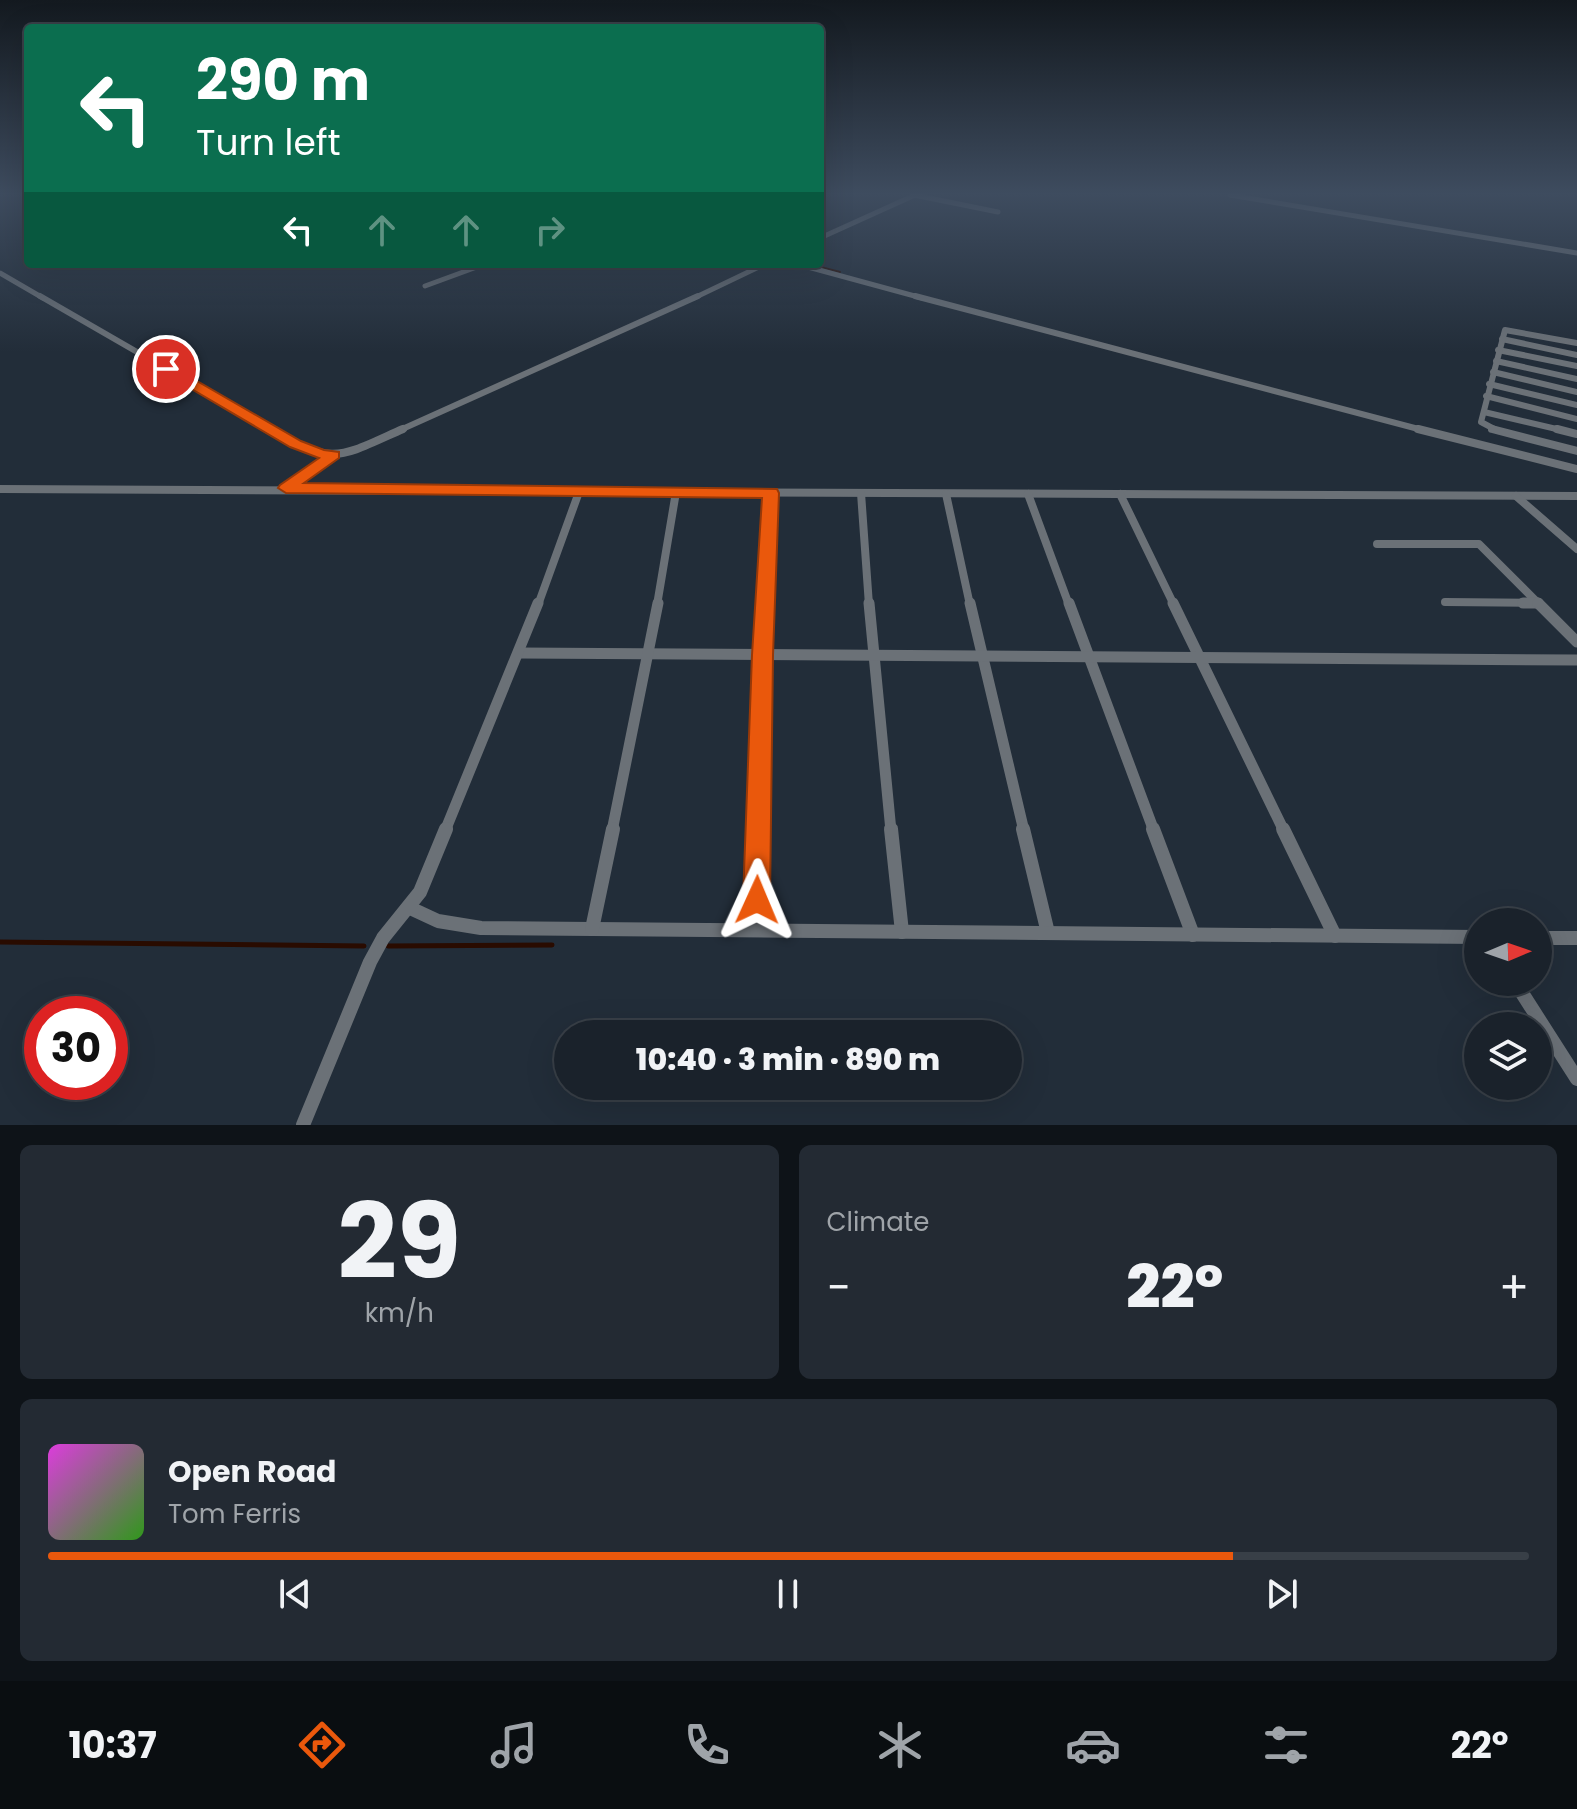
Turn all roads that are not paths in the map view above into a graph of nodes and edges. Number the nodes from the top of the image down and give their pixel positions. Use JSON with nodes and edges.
{"nodes":[{"id":1,"x":1544,"y":248,"type":"edge"},
{"id":2,"x":1577,"y":253,"type":"edge"},
{"id":3,"x":474,"y":268,"type":"edge"},
{"id":4,"x":756,"y":268,"type":"edge"},
{"id":5,"x":812,"y":268,"type":"edge"},
{"id":6,"x":0,"y":273,"type":"edge"},
{"id":7,"x":425,"y":286,"type":"dead end"},
{"id":8,"x":1502,"y":339,"type":"junction"},
{"id":9,"x":1577,"y":343,"type":"edge"},
{"id":10,"x":1498,"y":350,"type":"junction"},
{"id":11,"x":1577,"y":355,"type":"edge"},
{"id":12,"x":1496,"y":361,"type":"junction"},
{"id":13,"x":1577,"y":366,"type":"edge"},
{"id":14,"x":1493,"y":372,"type":"junction"},
{"id":15,"x":1577,"y":379,"type":"edge"},
{"id":16,"x":1489,"y":384,"type":"junction"},
{"id":17,"x":1577,"y":392,"type":"edge"},
{"id":18,"x":1486,"y":396,"type":"junction"},
{"id":19,"x":1577,"y":405,"type":"edge"},
{"id":20,"x":1484,"y":412,"type":"junction"},
{"id":21,"x":1577,"y":419,"type":"edge"},
{"id":22,"x":1577,"y":434,"type":"edge"},
{"id":23,"x":1577,"y":451,"type":"edge"},
{"id":24,"x":334,"y":455,"type":"junction"},
{"id":25,"x":1577,"y":469,"type":"edge"},
{"id":26,"x":286,"y":488,"type":"junction"},
{"id":27,"x":0,"y":489,"type":"edge"},
{"id":28,"x":579,"y":492,"type":"junction"},
{"id":29,"x":676,"y":492,"type":"junction"},
{"id":30,"x":771,"y":493,"type":"junction"},
{"id":31,"x":861,"y":493,"type":"junction"},
{"id":32,"x":946,"y":494,"type":"junction"},
{"id":33,"x":1028,"y":494,"type":"junction"},
{"id":34,"x":1120,"y":494,"type":"junction"},
{"id":35,"x":1516,"y":495,"type":"junction"},
{"id":36,"x":1577,"y":496,"type":"edge"},
{"id":37,"x":1377,"y":544,"type":"dead end"},
{"id":38,"x":1577,"y":549,"type":"edge"},
{"id":39,"x":1445,"y":602,"type":"dead end"},
{"id":40,"x":1538,"y":603,"type":"junction"},
{"id":41,"x":1577,"y":642,"type":"edge"},
{"id":42,"x":520,"y":653,"type":"junction"},
{"id":43,"x":649,"y":654,"type":"junction"},
{"id":44,"x":762,"y":655,"type":"junction"},
{"id":45,"x":873,"y":656,"type":"junction"},
{"id":46,"x":982,"y":657,"type":"junction"},
{"id":47,"x":1090,"y":658,"type":"junction"},
{"id":48,"x":1201,"y":659,"type":"junction"},
{"id":49,"x":1577,"y":660,"type":"edge"},
{"id":50,"x":410,"y":908,"type":"junction"},
{"id":51,"x":592,"y":929,"type":"junction"},
{"id":52,"x":756,"y":930,"type":"junction"},
{"id":53,"x":902,"y":932,"type":"junction"},
{"id":54,"x":1048,"y":933,"type":"junction"},
{"id":55,"x":1193,"y":935,"type":"junction"},
{"id":56,"x":1335,"y":936,"type":"junction"},
{"id":57,"x":1464,"y":937,"type":"edge"},
{"id":58,"x":1552,"y":938,"type":"edge"},
{"id":59,"x":1577,"y":938,"type":"edge"},
{"id":60,"x":1524,"y":996,"type":"edge"},
{"id":61,"x":1577,"y":1079,"type":"edge"},
{"id":62,"x":303,"y":1125,"type":"edge"}],
"edges":[{"from":1,"to":2,"type":"street"},
{"from":3,"to":7,"type":"street"},
{"from":4,"to":24,"type":"street"},
{"from":5,"to":25,"type":"street"},
{"from":6,"to":24,"type":"street"},
{"from":8,"to":9,"type":"street"},
{"from":8,"to":10,"type":"street"},
{"from":8,"to":11,"type":"street"},
{"from":10,"to":12,"type":"street"},
{"from":10,"to":13,"type":"street"},
{"from":12,"to":14,"type":"street"},
{"from":12,"to":15,"type":"street"},
{"from":14,"to":16,"type":"street"},
{"from":14,"to":17,"type":"street"},
{"from":16,"to":18,"type":"street"},
{"from":16,"to":19,"type":"street"},
{"from":18,"to":20,"type":"street"},
{"from":18,"to":21,"type":"street"},
{"from":20,"to":22,"type":"street"},
{"from":20,"to":23,"type":"street"},
{"from":24,"to":26,"type":"street"},
{"from":26,"to":27,"type":"street"},
{"from":26,"to":28,"type":"street"},
{"from":28,"to":29,"type":"street"},
{"from":28,"to":42,"type":"street"},
{"from":29,"to":30,"type":"street"},
{"from":29,"to":43,"type":"street"},
{"from":30,"to":31,"type":"street"},
{"from":30,"to":44,"type":"street"},
{"from":31,"to":32,"type":"street"},
{"from":31,"to":45,"type":"street"},
{"from":32,"to":33,"type":"street"},
{"from":32,"to":46,"type":"street"},
{"from":33,"to":34,"type":"street"},
{"from":33,"to":47,"type":"street"},
{"from":34,"to":35,"type":"street"},
{"from":34,"to":48,"type":"street"},
{"from":35,"to":36,"type":"street"},
{"from":35,"to":38,"type":"street"},
{"from":37,"to":40,"type":"street"},
{"from":39,"to":40,"type":"street"},
{"from":40,"to":41,"type":"street"},
{"from":42,"to":43,"type":"street"},
{"from":42,"to":50,"type":"street"},
{"from":43,"to":44,"type":"street"},
{"from":43,"to":51,"type":"street"},
{"from":44,"to":45,"type":"street"},
{"from":44,"to":52,"type":"street"},
{"from":45,"to":46,"type":"street"},
{"from":45,"to":53,"type":"street"},
{"from":46,"to":47,"type":"street"},
{"from":46,"to":54,"type":"street"},
{"from":47,"to":48,"type":"street"},
{"from":47,"to":55,"type":"street"},
{"from":48,"to":49,"type":"street"},
{"from":48,"to":56,"type":"street"},
{"from":50,"to":51,"type":"street"},
{"from":50,"to":62,"type":"street"},
{"from":51,"to":52,"type":"street"},
{"from":52,"to":53,"type":"street"},
{"from":53,"to":54,"type":"street"},
{"from":54,"to":55,"type":"street"},
{"from":55,"to":56,"type":"street"},
{"from":56,"to":57,"type":"street"},
{"from":58,"to":59,"type":"street"},
{"from":60,"to":61,"type":"street"}]}
